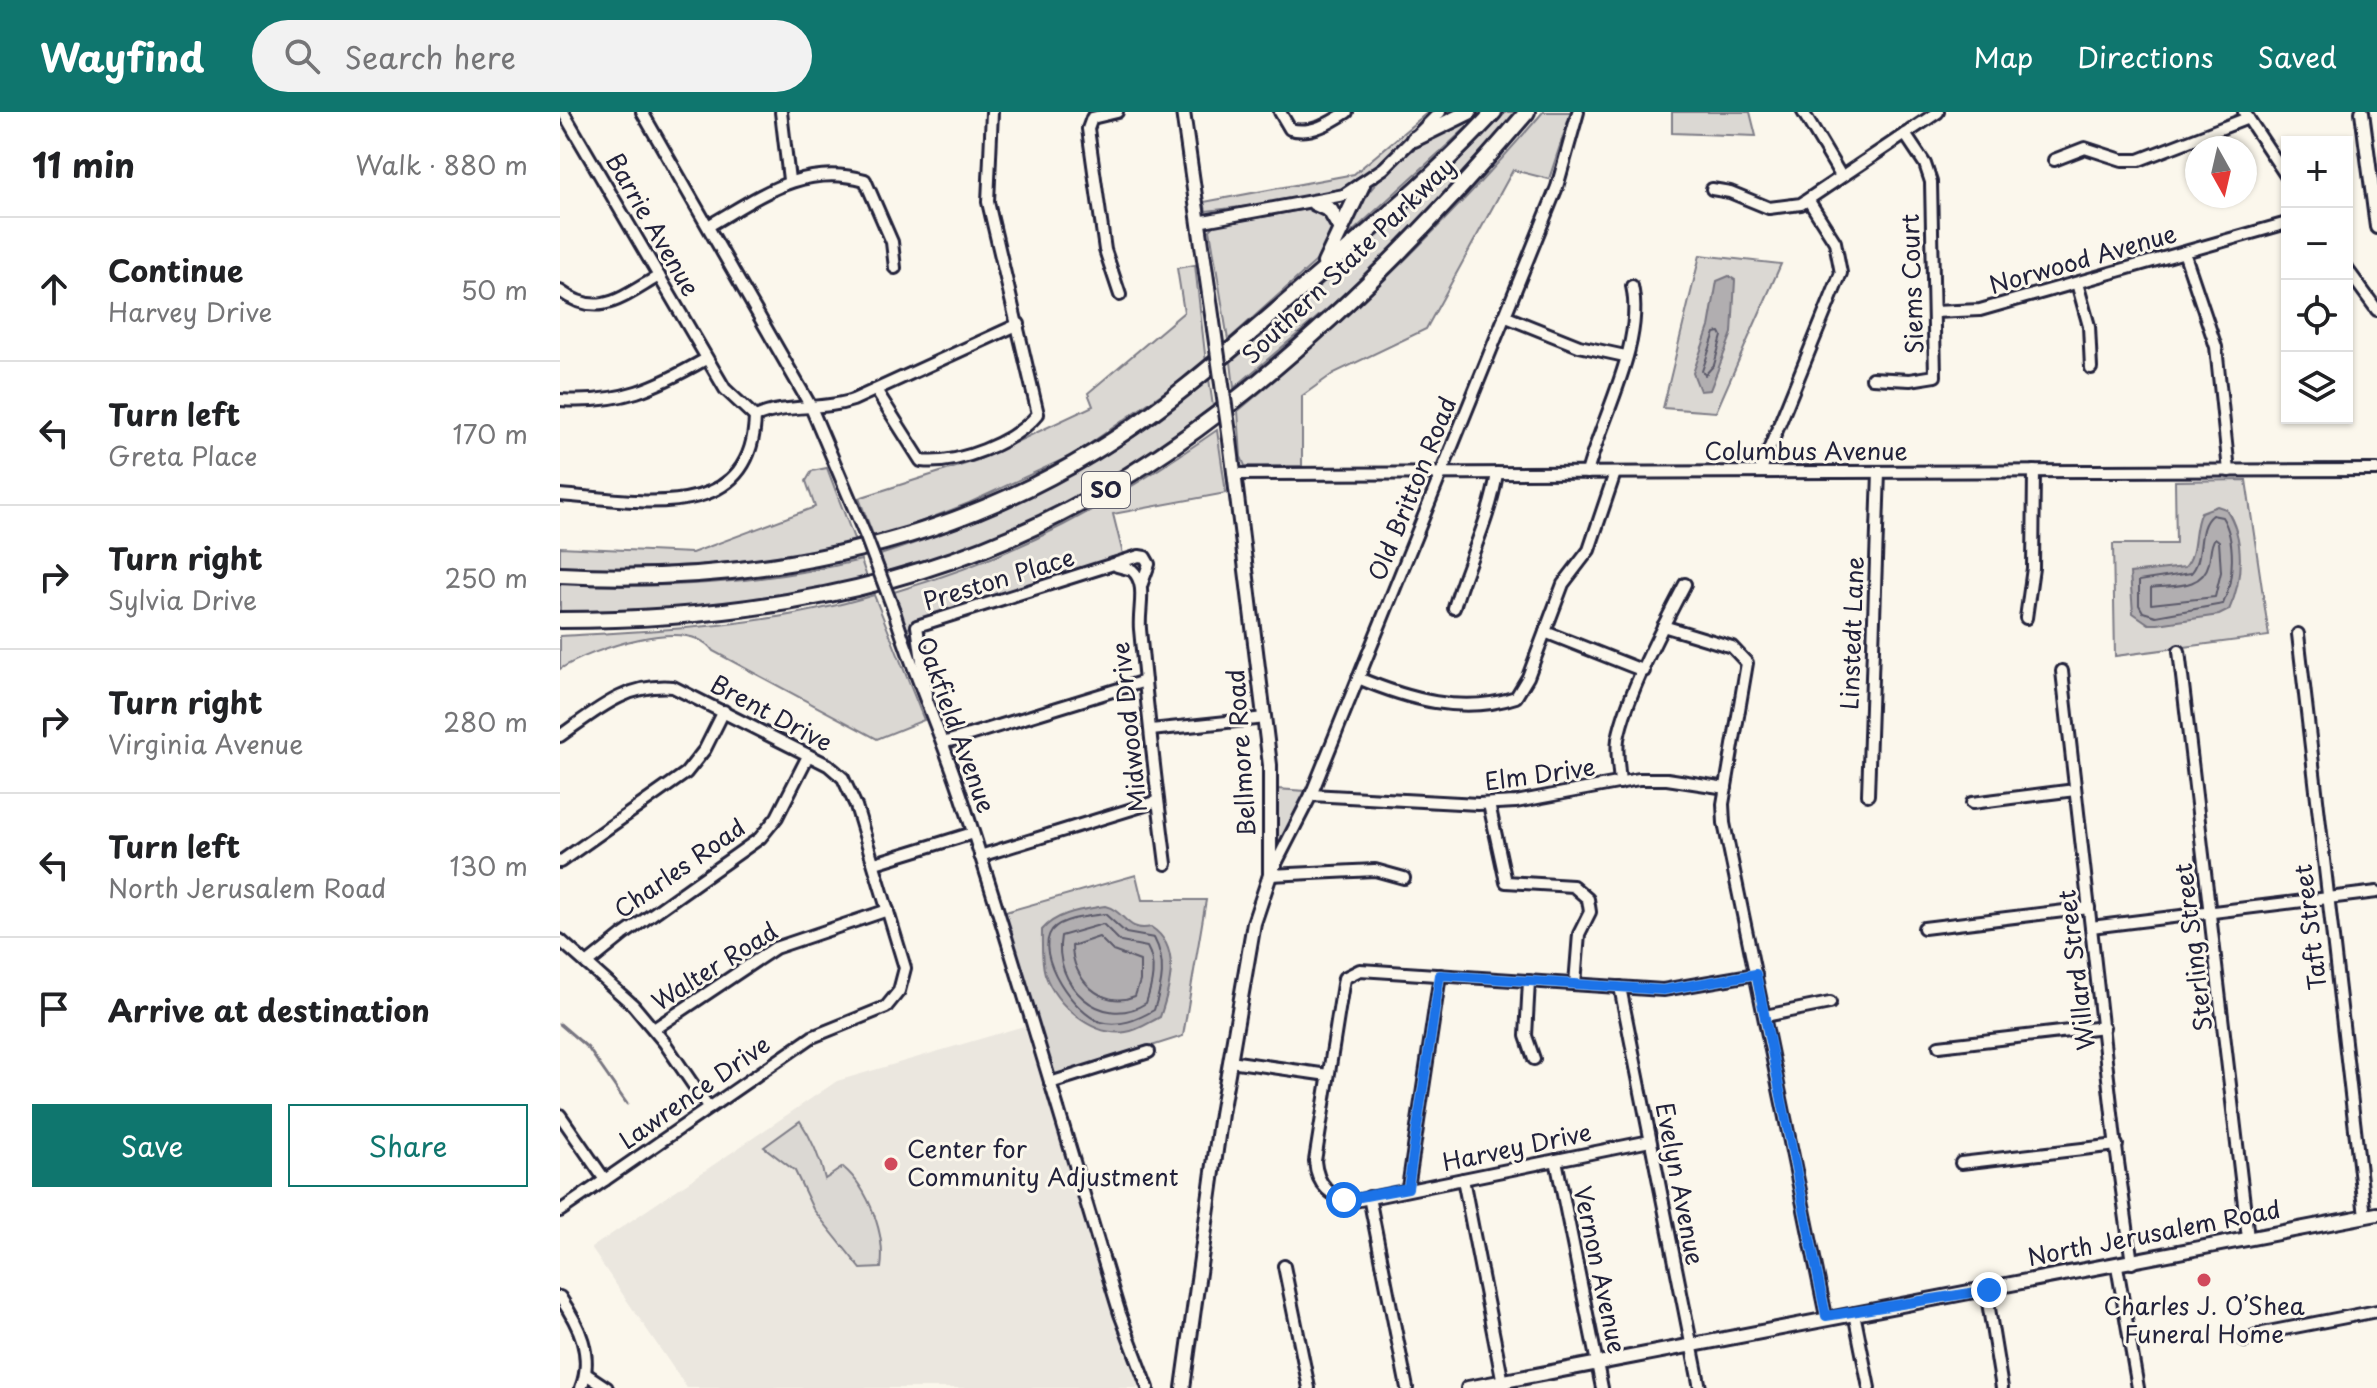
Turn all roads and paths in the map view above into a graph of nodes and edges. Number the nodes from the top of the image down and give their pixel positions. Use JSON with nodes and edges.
{"nodes":[{"id":1,"x":563,"y":112,"type":"edge"},
{"id":2,"x":642,"y":112,"type":"edge"},
{"id":3,"x":781,"y":112,"type":"edge"},
{"id":4,"x":992,"y":112,"type":"edge"},
{"id":5,"x":1117,"y":112,"type":"edge"},
{"id":6,"x":1183,"y":112,"type":"edge"},
{"id":7,"x":1347,"y":112,"type":"edge"},
{"id":8,"x":1440,"y":112,"type":"edge"},
{"id":9,"x":1494,"y":112,"type":"edge"},
{"id":10,"x":1527,"y":112,"type":"edge"},
{"id":11,"x":1578,"y":112,"type":"edge"},
{"id":12,"x":1803,"y":112,"type":"edge"},
{"id":13,"x":1938,"y":112,"type":"edge"},
{"id":14,"x":2362,"y":112,"type":"edge"},
{"id":15,"x":1462,"y":113,"type":"edge"},
{"id":16,"x":1280,"y":114,"type":"edge"},
{"id":17,"x":2246,"y":115,"type":"edge"},
{"id":18,"x":1905,"y":134,"type":"junction"},
{"id":19,"x":1414,"y":139,"type":"junction"},
{"id":20,"x":2054,"y":160,"type":"dead end"},
{"id":21,"x":2374,"y":166,"type":"edge"},
{"id":22,"x":2281,"y":168,"type":"edge"},
{"id":23,"x":1841,"y":176,"type":"junction"},
{"id":24,"x":789,"y":180,"type":"junction"},
{"id":25,"x":1362,"y":185,"type":"junction"},
{"id":26,"x":1712,"y":189,"type":"dead end"},
{"id":27,"x":1809,"y":201,"type":"junction"},
{"id":28,"x":1315,"y":203,"type":"junction"},
{"id":29,"x":1198,"y":222,"type":"junction"},
{"id":30,"x":2281,"y":225,"type":"edge"},
{"id":31,"x":708,"y":226,"type":"junction"},
{"id":32,"x":2377,"y":227,"type":"edge"},
{"id":33,"x":1341,"y":229,"type":"junction"},
{"id":34,"x":2184,"y":252,"type":"junction"},
{"id":35,"x":895,"y":268,"type":"dead end"},
{"id":36,"x":659,"y":276,"type":"junction"},
{"id":37,"x":2353,"y":277,"type":"edge"},
{"id":38,"x":2077,"y":283,"type":"junction"},
{"id":39,"x":1306,"y":285,"type":"junction"},
{"id":40,"x":1632,"y":286,"type":"dead end"},
{"id":41,"x":560,"y":291,"type":"edge"},
{"id":42,"x":1120,"y":295,"type":"dead end"},
{"id":43,"x":2377,"y":310,"type":"edge"},
{"id":44,"x":1934,"y":312,"type":"junction"},
{"id":45,"x":1504,"y":316,"type":"junction"},
{"id":46,"x":1019,"y":324,"type":"junction"},
{"id":47,"x":1625,"y":356,"type":"junction"},
{"id":48,"x":706,"y":359,"type":"junction"},
{"id":49,"x":2091,"y":368,"type":"dead end"},
{"id":50,"x":1872,"y":378,"type":"dead end"},
{"id":51,"x":876,"y":390,"type":"junction"},
{"id":52,"x":560,"y":400,"type":"edge"},
{"id":53,"x":810,"y":405,"type":"junction"},
{"id":54,"x":755,"y":417,"type":"junction"},
{"id":55,"x":2377,"y":470,"type":"edge"},
{"id":56,"x":2034,"y":471,"type":"junction"},
{"id":57,"x":2229,"y":471,"type":"junction"},
{"id":58,"x":1760,"y":472,"type":"junction"},
{"id":59,"x":1879,"y":472,"type":"junction"},
{"id":60,"x":1439,"y":473,"type":"junction"},
{"id":61,"x":1497,"y":473,"type":"junction"},
{"id":62,"x":1587,"y":473,"type":"junction"},
{"id":63,"x":1615,"y":473,"type":"junction"},
{"id":64,"x":1235,"y":474,"type":"junction"},
{"id":65,"x":560,"y":495,"type":"edge"},
{"id":66,"x":1116,"y":566,"type":"junction"},
{"id":67,"x":560,"y":575,"type":"edge"},
{"id":68,"x":1685,"y":584,"type":"dead end"},
{"id":69,"x":1141,"y":586,"type":"junction"},
{"id":70,"x":1454,"y":608,"type":"dead end"},
{"id":71,"x":2026,"y":618,"type":"dead end"},
{"id":72,"x":560,"y":620,"type":"edge"},
{"id":73,"x":1663,"y":626,"type":"junction"},
{"id":74,"x":1545,"y":632,"type":"junction"},
{"id":75,"x":2298,"y":634,"type":"dead end"},
{"id":76,"x":2179,"y":651,"type":"dead end"},
{"id":77,"x":1644,"y":671,"type":"junction"},
{"id":78,"x":2062,"y":671,"type":"dead end"},
{"id":79,"x":1358,"y":678,"type":"junction"},
{"id":80,"x":1145,"y":681,"type":"junction"},
{"id":81,"x":927,"y":697,"type":"junction"},
{"id":82,"x":724,"y":711,"type":"junction"},
{"id":83,"x":1265,"y":718,"type":"junction"},
{"id":84,"x":1151,"y":730,"type":"junction"},
{"id":85,"x":560,"y":736,"type":"edge"},
{"id":86,"x":943,"y":743,"type":"junction"},
{"id":87,"x":808,"y":756,"type":"junction"},
{"id":88,"x":1620,"y":783,"type":"junction"},
{"id":89,"x":1726,"y":788,"type":"junction"},
{"id":90,"x":2075,"y":790,"type":"junction"},
{"id":91,"x":1311,"y":795,"type":"junction"},
{"id":92,"x":1868,"y":795,"type":"dead end"},
{"id":93,"x":1158,"y":801,"type":"junction"},
{"id":94,"x":1972,"y":803,"type":"dead end"},
{"id":95,"x":1489,"y":804,"type":"junction"},
{"id":96,"x":973,"y":833,"type":"junction"},
{"id":97,"x":980,"y":856,"type":"junction"},
{"id":98,"x":560,"y":862,"type":"edge"},
{"id":99,"x":875,"y":863,"type":"junction"},
{"id":100,"x":1166,"y":864,"type":"dead end"},
{"id":101,"x":1270,"y":875,"type":"junction"},
{"id":102,"x":1404,"y":878,"type":"dead end"},
{"id":103,"x":2377,"y":892,"type":"edge"},
{"id":104,"x":2328,"y":899,"type":"junction"},
{"id":105,"x":2089,"y":908,"type":"junction"},
{"id":106,"x":888,"y":910,"type":"junction"},
{"id":107,"x":2210,"y":914,"type":"junction"},
{"id":108,"x":2091,"y":927,"type":"junction"},
{"id":109,"x":1924,"y":928,"type":"dead end"},
{"id":110,"x":560,"y":940,"type":"edge"},
{"id":111,"x":587,"y":964,"type":"junction"},
{"id":112,"x":1756,"y":974,"type":"junction"},
{"id":113,"x":1440,"y":975,"type":"junction"},
{"id":114,"x":1529,"y":981,"type":"junction"},
{"id":115,"x":1575,"y":984,"type":"junction"},
{"id":116,"x":1620,"y":987,"type":"junction"},
{"id":117,"x":1830,"y":1003,"type":"dead end"},
{"id":118,"x":1765,"y":1016,"type":"junction"},
{"id":119,"x":857,"y":1019,"type":"joint"},
{"id":120,"x":2104,"y":1027,"type":"junction"},
{"id":121,"x":654,"y":1029,"type":"junction"},
{"id":122,"x":1939,"y":1046,"type":"dead end"},
{"id":123,"x":1149,"y":1052,"type":"dead end"},
{"id":124,"x":1534,"y":1059,"type":"dead end"},
{"id":125,"x":1230,"y":1061,"type":"junction"},
{"id":126,"x":1328,"y":1075,"type":"junction"},
{"id":127,"x":1050,"y":1083,"type":"junction"},
{"id":128,"x":709,"y":1108,"type":"junction"},
{"id":129,"x":560,"y":1115,"type":"edge"},
{"id":130,"x":1650,"y":1141,"type":"junction"},
{"id":131,"x":2117,"y":1145,"type":"junction"},
{"id":132,"x":1556,"y":1160,"type":"junction"},
{"id":133,"x":1961,"y":1163,"type":"dead end"},
{"id":134,"x":1463,"y":1179,"type":"junction"},
{"id":135,"x":605,"y":1180,"type":"junction"},
{"id":136,"x":1408,"y":1188,"type":"junction"},
{"id":137,"x":1369,"y":1197,"type":"junction"},
{"id":138,"x":560,"y":1211,"type":"edge"},
{"id":139,"x":2371,"y":1215,"type":"edge"},
{"id":140,"x":2248,"y":1238,"type":"junction"},
{"id":141,"x":2132,"y":1263,"type":"junction"},
{"id":142,"x":1284,"y":1266,"type":"dead end"},
{"id":143,"x":2117,"y":1266,"type":"junction"},
{"id":144,"x":1986,"y":1290,"type":"junction"},
{"id":145,"x":560,"y":1297,"type":"edge"},
{"id":146,"x":2377,"y":1311,"type":"edge"},
{"id":147,"x":1854,"y":1313,"type":"junction"},
{"id":148,"x":1826,"y":1316,"type":"junction"},
{"id":149,"x":2245,"y":1341,"type":"dead end"},
{"id":150,"x":1692,"y":1345,"type":"junction"},
{"id":151,"x":1597,"y":1363,"type":"junction"},
{"id":152,"x":586,"y":1374,"type":"junction"},
{"id":153,"x":1504,"y":1385,"type":"edge"},
{"id":154,"x":581,"y":1388,"type":"edge"},
{"id":155,"x":607,"y":1388,"type":"edge"},
{"id":156,"x":1148,"y":1388,"type":"edge"},
{"id":157,"x":1183,"y":1388,"type":"edge"},
{"id":158,"x":1309,"y":1388,"type":"edge"},
{"id":159,"x":1407,"y":1388,"type":"edge"},
{"id":160,"x":1468,"y":1388,"type":"edge"},
{"id":161,"x":1602,"y":1388,"type":"edge"},
{"id":162,"x":1700,"y":1388,"type":"edge"},
{"id":163,"x":1869,"y":1388,"type":"edge"},
{"id":164,"x":2002,"y":1388,"type":"edge"},
{"id":165,"x":2138,"y":1388,"type":"edge"}],
"edges":[{"from":1,"to":36,"type":"street","name":"Barrie Avenue"},
{"from":2,"to":31,"type":"street","name":"Oakfield Avenue"},
{"from":3,"to":24,"type":"street"},
{"from":4,"to":46,"type":"street"},
{"from":5,"to":42,"type":"street"},
{"from":6,"to":29,"type":"main road","name":"Bellmore Road"},
{"from":7,"to":16,"type":"street"},
{"from":8,"to":19,"type":"street"},
{"from":9,"to":39,"type":"highway","name":"Southern State Parkway","number":"SO"},
{"from":10,"to":72,"type":"highway","name":"Southern State Parkway","number":"SO"},
{"from":11,"to":45,"type":"street","name":"Old Britton Road"},
{"from":12,"to":23,"type":"street"},
{"from":13,"to":18,"type":"street"},
{"from":14,"to":21,"type":"main road"},
{"from":15,"to":19,"type":"highway"},
{"from":17,"to":20,"type":"street"},
{"from":17,"to":22,"type":"street"},
{"from":18,"to":23,"type":"street"},
{"from":18,"to":44,"type":"street","name":"Siems Court"},
{"from":19,"to":25,"type":"street"},
{"from":21,"to":32,"type":"main road"},
{"from":23,"to":27,"type":"street"},
{"from":24,"to":31,"type":"street"},
{"from":24,"to":35,"type":"street"},
{"from":25,"to":28,"type":"street"},
{"from":25,"to":33,"type":"highway"},
{"from":26,"to":27,"type":"street"},
{"from":27,"to":58,"type":"street"},
{"from":28,"to":29,"type":"street"},
{"from":28,"to":33,"type":"highway"},
{"from":29,"to":64,"type":"main road","name":"Bellmore Road","bridge":true},
{"from":30,"to":34,"type":"street","name":"Norwood Avenue"},
{"from":31,"to":53,"type":"street","name":"Oakfield Avenue"},
{"from":33,"to":39,"type":"highway"},
{"from":34,"to":38,"type":"street","name":"Norwood Avenue"},
{"from":34,"to":57,"type":"street"},
{"from":36,"to":41,"type":"street"},
{"from":36,"to":48,"type":"street","name":"Barrie Avenue"},
{"from":37,"to":43,"type":"street"},
{"from":38,"to":44,"type":"street","name":"Norwood Avenue"},
{"from":38,"to":49,"type":"street"},
{"from":39,"to":67,"type":"highway","name":"Southern State Parkway","number":"SO"},
{"from":40,"to":47,"type":"street"},
{"from":44,"to":50,"type":"street","name":"Siems Court"},
{"from":45,"to":47,"type":"street"},
{"from":45,"to":60,"type":"street","name":"Old Britton Road"},
{"from":46,"to":51,"type":"street"},
{"from":46,"to":51,"type":"street"},
{"from":47,"to":62,"type":"street"},
{"from":48,"to":52,"type":"street"},
{"from":48,"to":54,"type":"street","name":"Barrie Avenue"},
{"from":51,"to":53,"type":"street"},
{"from":53,"to":54,"type":"street"},
{"from":53,"to":81,"type":"street","name":"Oakfield Avenue","bridge":true},
{"from":54,"to":65,"type":"street"},
{"from":55,"to":57,"type":"street","name":"Columbus Avenue"},
{"from":56,"to":57,"type":"street","name":"Columbus Avenue"},
{"from":56,"to":59,"type":"street","name":"Columbus Avenue"},
{"from":56,"to":71,"type":"street"},
{"from":58,"to":59,"type":"street","name":"Columbus Avenue"},
{"from":58,"to":63,"type":"street","name":"Columbus Avenue"},
{"from":59,"to":92,"type":"street","name":"Linstedt Lane"},
{"from":60,"to":61,"type":"street","name":"Columbus Avenue"},
{"from":60,"to":64,"type":"street","name":"Columbus Avenue"},
{"from":60,"to":79,"type":"street","name":"Old Britton Road"},
{"from":61,"to":62,"type":"street","name":"Columbus Avenue"},
{"from":61,"to":70,"type":"street"},
{"from":62,"to":63,"type":"street","name":"Columbus Avenue"},
{"from":63,"to":74,"type":"street"},
{"from":64,"to":83,"type":"main road","name":"Bellmore Road"},
{"from":66,"to":69,"type":"street"},
{"from":66,"to":69,"type":"street","name":"Midwood Drive"},
{"from":66,"to":81,"type":"street","name":"Preston Place"},
{"from":68,"to":73,"type":"street"},
{"from":69,"to":80,"type":"street","name":"Midwood Drive"},
{"from":73,"to":77,"type":"street"},
{"from":73,"to":89,"type":"street"},
{"from":74,"to":77,"type":"street"},
{"from":74,"to":79,"type":"street"},
{"from":75,"to":104,"type":"street","name":"Taft Street"},
{"from":76,"to":107,"type":"street","name":"Sterling Street"},
{"from":77,"to":88,"type":"street"},
{"from":78,"to":90,"type":"street","name":"Willard Street"},
{"from":79,"to":91,"type":"street","name":"Old Britton Road"},
{"from":80,"to":84,"type":"street","name":"Midwood Drive"},
{"from":80,"to":86,"type":"street"},
{"from":81,"to":86,"type":"street","name":"Oakfield Avenue"},
{"from":82,"to":85,"type":"street","name":"Brent Drive"},
{"from":82,"to":87,"type":"street","name":"Brent Drive"},
{"from":82,"to":98,"type":"street"},
{"from":83,"to":84,"type":"street"},
{"from":83,"to":101,"type":"main road","name":"Bellmore Road"},
{"from":84,"to":93,"type":"street","name":"Midwood Drive"},
{"from":86,"to":96,"type":"street","name":"Oakfield Avenue"},
{"from":87,"to":99,"type":"street","name":"Brent Drive"},
{"from":87,"to":111,"type":"street","name":"Charles Road"},
{"from":88,"to":89,"type":"street","name":"Elm Drive"},
{"from":88,"to":95,"type":"street","name":"Elm Drive"},
{"from":89,"to":112,"type":"street"},
{"from":90,"to":94,"type":"street"},
{"from":90,"to":105,"type":"street","name":"Willard Street"},
{"from":91,"to":95,"type":"street","name":"Elm Drive"},
{"from":91,"to":101,"type":"street","name":"Old Britton Road"},
{"from":93,"to":97,"type":"street"},
{"from":93,"to":100,"type":"street","name":"Midwood Drive"},
{"from":95,"to":115,"type":"street"},
{"from":96,"to":97,"type":"street","name":"Oakfield Avenue"},
{"from":96,"to":99,"type":"street"},
{"from":97,"to":127,"type":"street","name":"Oakfield Avenue"},
{"from":99,"to":106,"type":"street","name":"Brent Drive"},
{"from":101,"to":102,"type":"street"},
{"from":101,"to":125,"type":"main road","name":"Bellmore Road"},
{"from":103,"to":104,"type":"street"},
{"from":104,"to":107,"type":"street"},
{"from":104,"to":139,"type":"street","name":"Taft Street"},
{"from":105,"to":108,"type":"street","name":"Willard Street"},
{"from":105,"to":109,"type":"street"},
{"from":106,"to":119,"type":"street","name":"Brent Drive"},
{"from":106,"to":121,"type":"street","name":"Walter Road"},
{"from":107,"to":108,"type":"street"},
{"from":107,"to":140,"type":"street","name":"Sterling Street"},
{"from":108,"to":120,"type":"street","name":"Willard Street"},
{"from":110,"to":111,"type":"street"},
{"from":111,"to":121,"type":"street"},
{"from":112,"to":116,"type":"street"},
{"from":112,"to":118,"type":"street"},
{"from":113,"to":114,"type":"street"},
{"from":113,"to":126,"type":"street"},
{"from":113,"to":136,"type":"street"},
{"from":114,"to":115,"type":"street"},
{"from":114,"to":124,"type":"street"},
{"from":115,"to":116,"type":"street"},
{"from":116,"to":130,"type":"street","name":"Evelyn Avenue"},
{"from":117,"to":118,"type":"street"},
{"from":118,"to":148,"type":"street"},
{"from":119,"to":128,"type":"street","name":"Lawrence Drive"},
{"from":120,"to":122,"type":"street"},
{"from":120,"to":131,"type":"street","name":"Willard Street"},
{"from":121,"to":128,"type":"street"},
{"from":123,"to":127,"type":"street"},
{"from":125,"to":126,"type":"street"},
{"from":125,"to":157,"type":"main road","name":"Bellmore Road"},
{"from":126,"to":137,"type":"street","name":"Harvey Drive"},
{"from":127,"to":156,"type":"street","name":"Oakfield Avenue"},
{"from":128,"to":135,"type":"street","name":"Lawrence Drive"},
{"from":129,"to":135,"type":"street"},
{"from":130,"to":132,"type":"street","name":"Harvey Drive"},
{"from":130,"to":150,"type":"street","name":"Evelyn Avenue"},
{"from":131,"to":133,"type":"street"},
{"from":131,"to":141,"type":"street","name":"Willard Street"},
{"from":132,"to":134,"type":"street","name":"Harvey Drive"},
{"from":132,"to":151,"type":"street","name":"Vernon Avenue"},
{"from":134,"to":136,"type":"street","name":"Harvey Drive"},
{"from":134,"to":153,"type":"street"},
{"from":135,"to":138,"type":"street","name":"Lawrence Drive"},
{"from":136,"to":137,"type":"street","name":"Harvey Drive"},
{"from":137,"to":159,"type":"street"},
{"from":139,"to":140,"type":"main road","name":"North Jerusalem Road"},
{"from":140,"to":141,"type":"main road","name":"North Jerusalem Road"},
{"from":141,"to":143,"type":"main road","name":"North Jerusalem Road"},
{"from":142,"to":158,"type":"street"},
{"from":143,"to":144,"type":"main road","name":"North Jerusalem Road"},
{"from":143,"to":165,"type":"street"},
{"from":144,"to":147,"type":"main road","name":"North Jerusalem Road"},
{"from":144,"to":164,"type":"street"},
{"from":145,"to":152,"type":"street"},
{"from":146,"to":149,"type":"street"},
{"from":147,"to":148,"type":"main road","name":"North Jerusalem Road"},
{"from":147,"to":163,"type":"street"},
{"from":148,"to":150,"type":"main road","name":"North Jerusalem Road"},
{"from":150,"to":151,"type":"main road","name":"North Jerusalem Road"},
{"from":150,"to":162,"type":"street","name":"Evelyn Avenue"},
{"from":151,"to":153,"type":"main road","name":"North Jerusalem Road"},
{"from":151,"to":161,"type":"street","name":"Vernon Avenue"},
{"from":152,"to":154,"type":"street"},
{"from":152,"to":155,"type":"street"},
{"from":153,"to":160,"type":"main road","name":"North Jerusalem Road"}]}
